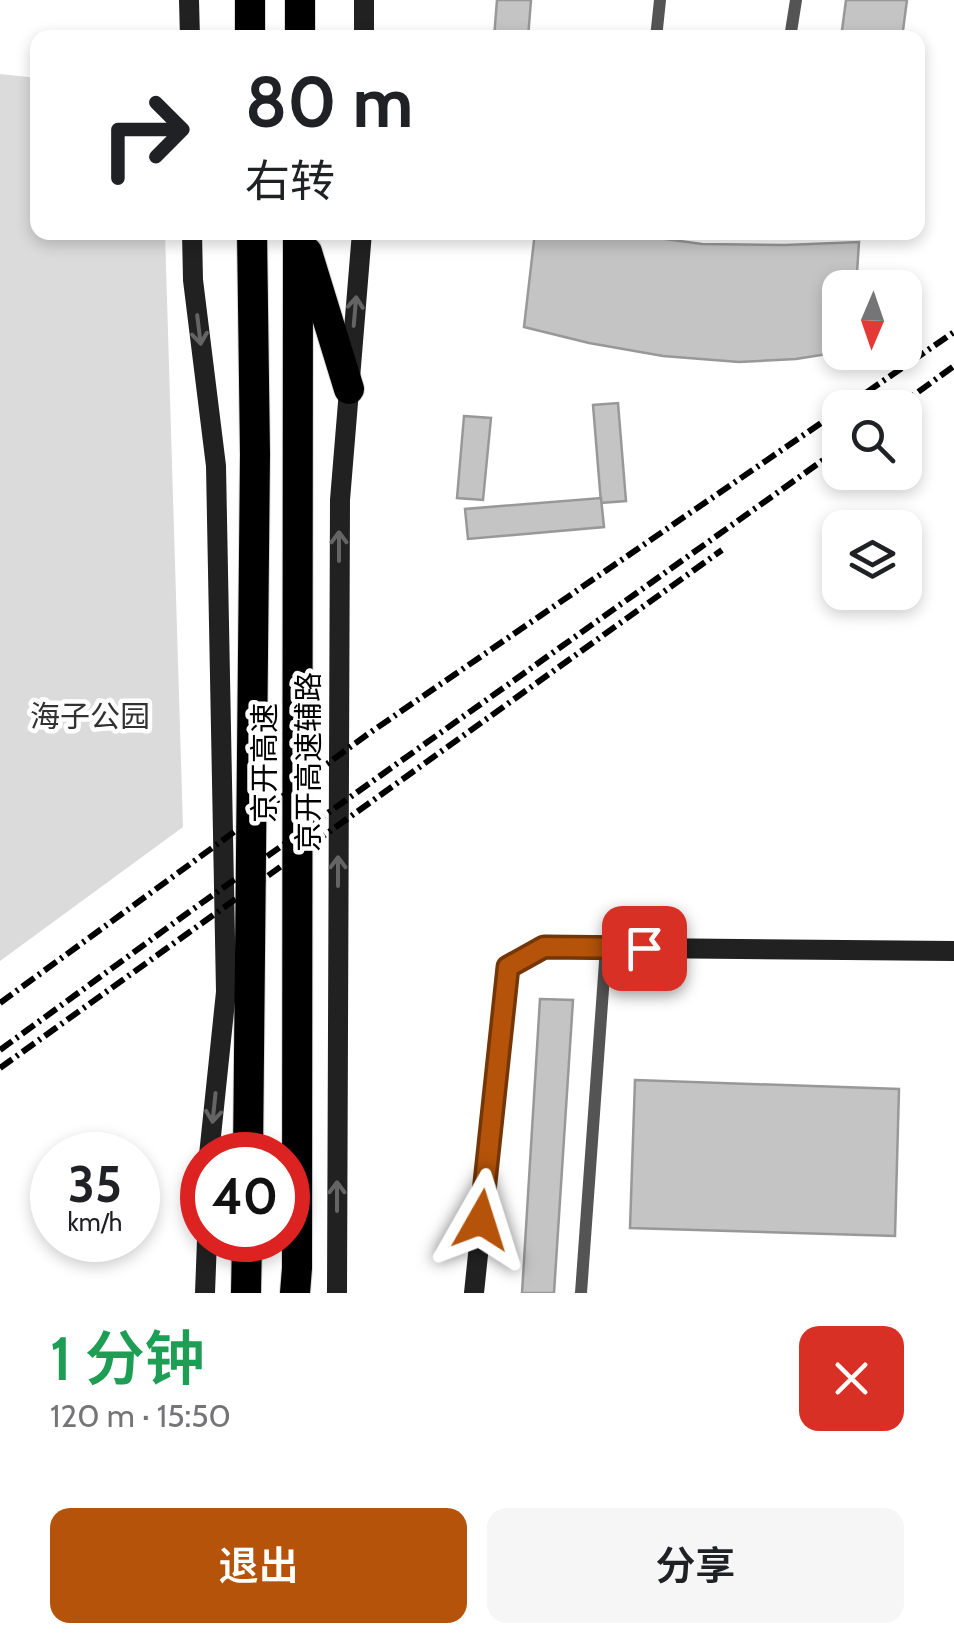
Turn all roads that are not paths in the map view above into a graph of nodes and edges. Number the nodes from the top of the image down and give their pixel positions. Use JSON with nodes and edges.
{"nodes":[{"id":1,"x":189,"y":0,"type":"edge"},
{"id":2,"x":238,"y":0,"type":"edge"},
{"id":3,"x":250,"y":0,"type":"edge"},
{"id":4,"x":299,"y":0,"type":"edge"},
{"id":5,"x":364,"y":0,"type":"edge"},
{"id":6,"x":660,"y":0,"type":"edge"},
{"id":7,"x":796,"y":0,"type":"edge"},
{"id":8,"x":190,"y":30,"type":"edge"},
{"id":9,"x":238,"y":30,"type":"edge"},
{"id":10,"x":250,"y":30,"type":"edge"},
{"id":11,"x":300,"y":30,"type":"edge"},
{"id":12,"x":364,"y":30,"type":"edge"},
{"id":13,"x":657,"y":30,"type":"edge"},
{"id":14,"x":791,"y":30,"type":"edge"},
{"id":15,"x":192,"y":240,"type":"edge"},
{"id":16,"x":237,"y":240,"type":"edge"},
{"id":17,"x":252,"y":240,"type":"edge"},
{"id":18,"x":300,"y":240,"type":"edge"},
{"id":19,"x":302,"y":240,"type":"edge"},
{"id":20,"x":361,"y":240,"type":"edge"},
{"id":21,"x":349,"y":389,"type":"junction"},
{"id":22,"x":606,"y":948,"type":"junction"},
{"id":23,"x":954,"y":951,"type":"edge"},
{"id":24,"x":212,"y":1132,"type":"edge"},
{"id":25,"x":234,"y":1132,"type":"edge"},
{"id":26,"x":248,"y":1132,"type":"edge"},
{"id":27,"x":206,"y":1262,"type":"edge"},
{"id":28,"x":234,"y":1262,"type":"edge"},
{"id":29,"x":247,"y":1262,"type":"edge"},
{"id":30,"x":296,"y":1285,"type":"edge"},
{"id":31,"x":205,"y":1293,"type":"edge"},
{"id":32,"x":233,"y":1293,"type":"edge"},
{"id":33,"x":246,"y":1293,"type":"edge"},
{"id":34,"x":336,"y":1293,"type":"edge"},
{"id":35,"x":474,"y":1293,"type":"edge"},
{"id":36,"x":581,"y":1293,"type":"edge"}],
"edges":[{"from":1,"to":8,"type":"main road"},
{"from":2,"to":9,"type":"highway"},
{"from":3,"to":10,"type":"highway"},
{"from":4,"to":11,"type":"highway"},
{"from":5,"to":12,"type":"main road"},
{"from":6,"to":13,"type":"lane"},
{"from":7,"to":14,"type":"lane"},
{"from":15,"to":24,"type":"main road","one_way":true},
{"from":16,"to":25,"type":"highway"},
{"from":17,"to":26,"type":"highway","name":"京开高速"},
{"from":18,"to":30,"type":"highway","name":"京开高速"},
{"from":19,"to":21,"type":"highway"},
{"from":21,"to":20,"type":"main road","name":"京开高速辅路","one_way":true},
{"from":34,"to":21,"type":"main road","name":"京开高速辅路","one_way":true},
{"from":22,"to":23,"type":"main road"},
{"from":22,"to":35,"type":"main road"},
{"from":22,"to":36,"type":"lane"},
{"from":27,"to":31,"type":"main road"},
{"from":28,"to":32,"type":"highway"},
{"from":29,"to":33,"type":"highway"}]}
